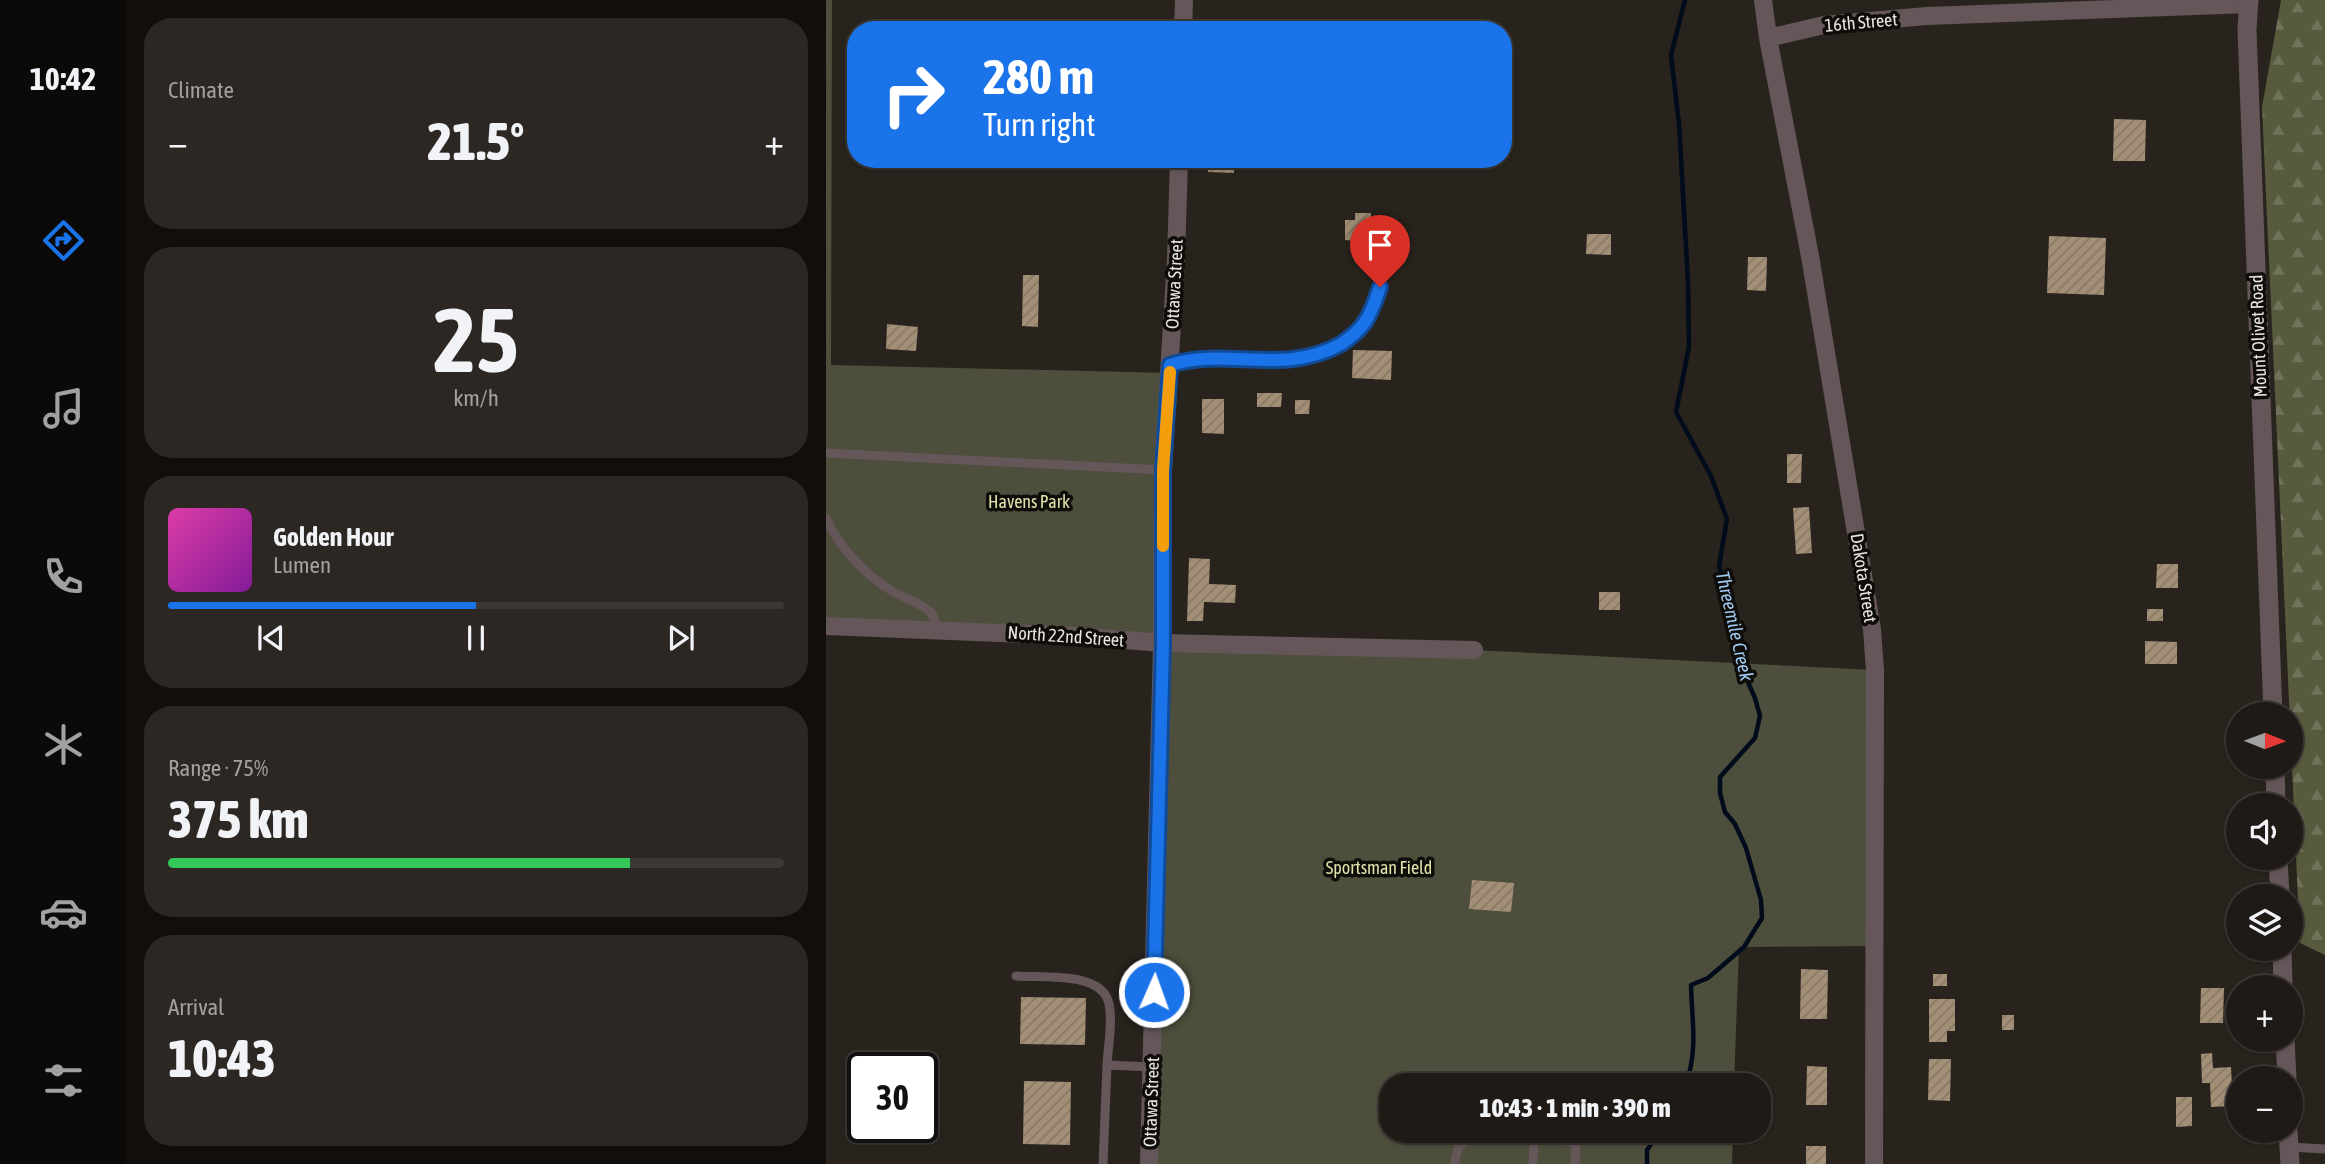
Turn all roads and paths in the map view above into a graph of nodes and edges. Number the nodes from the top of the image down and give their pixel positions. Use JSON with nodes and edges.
{"nodes":[{"id":1,"x":1184,"y":0,"type":"edge"},
{"id":2,"x":1763,"y":0,"type":"edge"},
{"id":3,"x":2249,"y":2,"type":"edge"},
{"id":4,"x":1183,"y":21,"type":"edge"},
{"id":5,"x":1768,"y":38,"type":"junction"},
{"id":6,"x":1179,"y":168,"type":"edge"},
{"id":7,"x":1380,"y":287,"type":"dead end"},
{"id":8,"x":1170,"y":365,"type":"junction"},
{"id":9,"x":826,"y":453,"type":"edge"},
{"id":10,"x":1163,"y":470,"type":"junction"},
{"id":11,"x":826,"y":518,"type":"edge"},
{"id":12,"x":826,"y":626,"type":"edge"},
{"id":13,"x":934,"y":629,"type":"junction"},
{"id":14,"x":1163,"y":643,"type":"junction"},
{"id":15,"x":1474,"y":650,"type":"dead end"},
{"id":16,"x":2272,"y":702,"type":"edge"},
{"id":17,"x":1016,"y":976,"type":"dead end"},
{"id":18,"x":1107,"y":1065,"type":"junction"},
{"id":19,"x":1152,"y":1067,"type":"junction"},
{"id":20,"x":1462,"y":1143,"type":"edge"},
{"id":21,"x":1534,"y":1143,"type":"edge"},
{"id":22,"x":1572,"y":1143,"type":"edge"},
{"id":23,"x":2289,"y":1147,"type":"edge"},
{"id":24,"x":2325,"y":1149,"type":"edge"},
{"id":25,"x":1104,"y":1164,"type":"edge"},
{"id":26,"x":1149,"y":1164,"type":"edge"},
{"id":27,"x":1455,"y":1164,"type":"edge"},
{"id":28,"x":1533,"y":1164,"type":"edge"},
{"id":29,"x":1575,"y":1164,"type":"edge"},
{"id":30,"x":1874,"y":1164,"type":"edge"}],
"edges":[{"from":1,"to":4,"type":"street"},
{"from":2,"to":5,"type":"street","name":"Dakota Street"},
{"from":3,"to":5,"type":"street","name":"16th Street"},
{"from":3,"to":16,"type":"street","name":"Mount Olivet Road"},
{"from":5,"to":30,"type":"street","name":"Dakota Street"},
{"from":6,"to":8,"type":"street","name":"Ottawa Street"},
{"from":7,"to":8,"type":"lane"},
{"from":8,"to":10,"type":"street","name":"Ottawa Street"},
{"from":9,"to":10,"type":"lane"},
{"from":10,"to":14,"type":"street","name":"Ottawa Street"},
{"from":11,"to":13,"type":"lane"},
{"from":12,"to":13,"type":"street","name":"North 22nd Street"},
{"from":13,"to":14,"type":"street","name":"North 22nd Street"},
{"from":14,"to":15,"type":"street","name":"North 22nd Street"},
{"from":14,"to":19,"type":"street","name":"Ottawa Street"},
{"from":17,"to":18,"type":"lane"},
{"from":18,"to":19,"type":"lane"},
{"from":18,"to":25,"type":"lane"},
{"from":19,"to":26,"type":"street","name":"Ottawa Street"},
{"from":20,"to":27,"type":"lane"},
{"from":21,"to":28,"type":"lane"},
{"from":22,"to":29,"type":"lane"},
{"from":23,"to":24,"type":"lane"}]}
